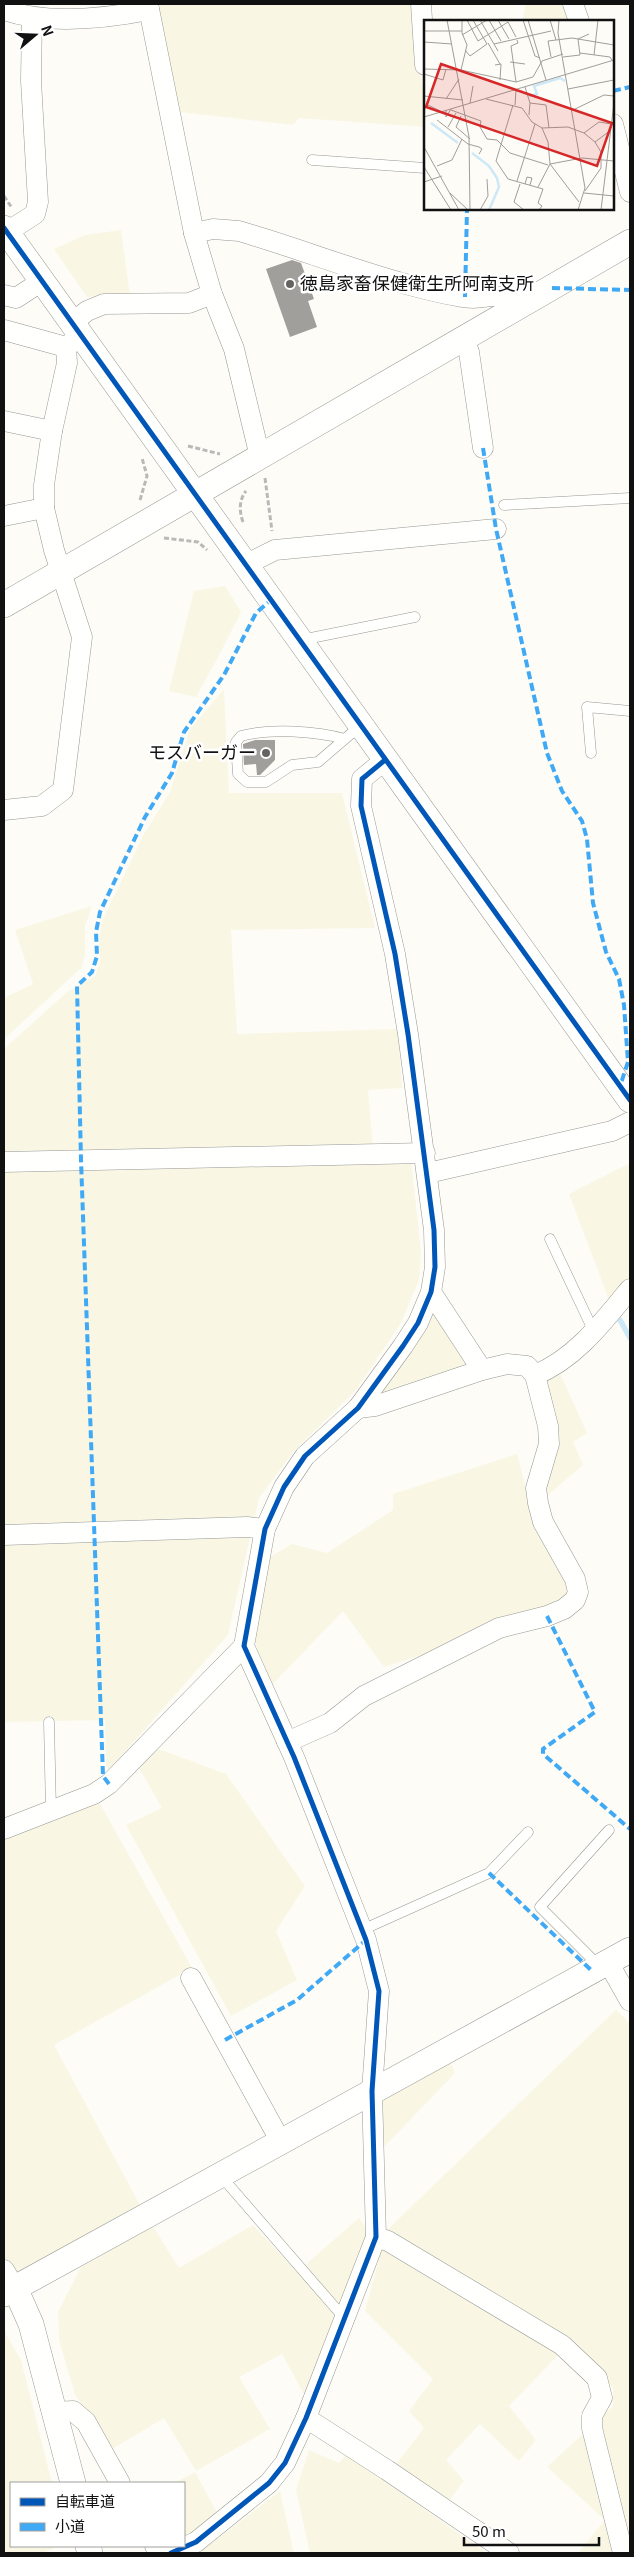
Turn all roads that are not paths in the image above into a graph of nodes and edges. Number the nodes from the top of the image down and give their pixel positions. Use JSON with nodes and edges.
{"nodes":[{"id":1,"x":420,"y":4,"type":"edge"},
{"id":2,"x":572,"y":4,"type":"edge"},
{"id":3,"x":148,"y":7,"type":"edge"},
{"id":4,"x":4,"y":10,"type":"edge"},
{"id":5,"x":32,"y":17,"type":"junction"},
{"id":6,"x":579,"y":20,"type":"edge"},
{"id":7,"x":424,"y":53,"type":"edge"},
{"id":8,"x":614,"y":128,"type":"edge"},
{"id":9,"x":312,"y":160,"type":"dead end"},
{"id":10,"x":424,"y":168,"type":"edge"},
{"id":11,"x":630,"y":192,"type":"edge"},
{"id":12,"x":5,"y":230,"type":"edge"},
{"id":13,"x":194,"y":233,"type":"junction"},
{"id":14,"x":630,"y":242,"type":"edge"},
{"id":15,"x":42,"y":281,"type":"junction"},
{"id":16,"x":212,"y":294,"type":"junction"},
{"id":17,"x":4,"y":295,"type":"edge"},
{"id":18,"x":519,"y":308,"type":"junction"},
{"id":19,"x":4,"y":330,"type":"edge"},
{"id":20,"x":73,"y":335,"type":"junction"},
{"id":21,"x":464,"y":338,"type":"junction"},
{"id":22,"x":4,"y":421,"type":"edge"},
{"id":23,"x":52,"y":431,"type":"junction"},
{"id":24,"x":483,"y":448,"type":"dead end"},
{"id":25,"x":259,"y":468,"type":"junction"},
{"id":26,"x":195,"y":496,"type":"junction"},
{"id":27,"x":630,"y":498,"type":"edge"},
{"id":28,"x":504,"y":505,"type":"dead end"},
{"id":29,"x":44,"y":508,"type":"junction"},
{"id":30,"x":4,"y":516,"type":"edge"},
{"id":31,"x":496,"y":529,"type":"dead end"},
{"id":32,"x":261,"y":557,"type":"junction"},
{"id":33,"x":62,"y":572,"type":"junction"},
{"id":34,"x":4,"y":606,"type":"edge"},
{"id":35,"x":415,"y":618,"type":"dead end"},
{"id":36,"x":300,"y":640,"type":"junction"},
{"id":37,"x":630,"y":710,"type":"edge"},
{"id":38,"x":353,"y":732,"type":"junction"},
{"id":39,"x":591,"y":753,"type":"dead end"},
{"id":40,"x":385,"y":760,"type":"junction"},
{"id":41,"x":4,"y":810,"type":"edge"},
{"id":42,"x":630,"y":1100,"type":"edge"},
{"id":43,"x":630,"y":1122,"type":"edge"},
{"id":44,"x":425,"y":1154,"type":"junction"},
{"id":45,"x":4,"y":1162,"type":"edge"},
{"id":46,"x":428,"y":1173,"type":"junction"},
{"id":47,"x":550,"y":1240,"type":"dead end"},
{"id":48,"x":630,"y":1289,"type":"edge"},
{"id":49,"x":431,"y":1292,"type":"junction"},
{"id":50,"x":594,"y":1332,"type":"junction"},
{"id":51,"x":482,"y":1370,"type":"junction"},
{"id":52,"x":535,"y":1375,"type":"junction"},
{"id":53,"x":358,"y":1408,"type":"junction"},
{"id":54,"x":265,"y":1529,"type":"junction"},
{"id":55,"x":4,"y":1535,"type":"edge"},
{"id":56,"x":244,"y":1646,"type":"junction"},
{"id":57,"x":49,"y":1722,"type":"dead end"},
{"id":58,"x":287,"y":1742,"type":"junction"},
{"id":59,"x":51,"y":1811,"type":"junction"},
{"id":60,"x":4,"y":1829,"type":"edge"},
{"id":61,"x":609,"y":1830,"type":"dead end"},
{"id":62,"x":528,"y":1832,"type":"dead end"},
{"id":63,"x":362,"y":1930,"type":"junction"},
{"id":64,"x":630,"y":1950,"type":"edge"},
{"id":65,"x":604,"y":1964,"type":"junction"},
{"id":66,"x":191,"y":1978,"type":"dead end"},
{"id":67,"x":630,"y":2001,"type":"edge"},
{"id":68,"x":372,"y":2091,"type":"junction"},
{"id":69,"x":281,"y":2142,"type":"junction"},
{"id":70,"x":220,"y":2175,"type":"junction"},
{"id":71,"x":376,"y":2237,"type":"junction"},
{"id":72,"x":7,"y":2284,"type":"edge"},
{"id":73,"x":345,"y":2319,"type":"junction"},
{"id":74,"x":54,"y":2412,"type":"junction"},
{"id":75,"x":306,"y":2418,"type":"junction"},
{"id":76,"x":73,"y":2482,"type":"edge"},
{"id":77,"x":119,"y":2482,"type":"edge"},
{"id":78,"x":185,"y":2547,"type":"edge"},
{"id":79,"x":185,"y":2547,"type":"edge"},
{"id":80,"x":171,"y":2553,"type":"edge"},
{"id":81,"x":509,"y":2553,"type":"edge"},
{"id":82,"x":623,"y":2553,"type":"edge"}],
"edges":[{"from":1,"to":7,"type":"street"},
{"from":2,"to":6,"type":"street"},
{"from":3,"to":5,"type":"street"},
{"from":3,"to":13,"type":"street"},
{"from":4,"to":5,"type":"street"},
{"from":5,"to":12,"type":"street"},
{"from":8,"to":11,"type":"street"},
{"from":9,"to":10,"type":"lane"},
{"from":12,"to":15,"type":"street"},
{"from":13,"to":16,"type":"street"},
{"from":13,"to":18,"type":"street"},
{"from":14,"to":18,"type":"street"},
{"from":15,"to":17,"type":"street"},
{"from":15,"to":20,"type":"street"},
{"from":16,"to":20,"type":"street"},
{"from":16,"to":25,"type":"street"},
{"from":18,"to":21,"type":"street"},
{"from":19,"to":20,"type":"street"},
{"from":20,"to":23,"type":"street"},
{"from":20,"to":26,"type":"street"},
{"from":21,"to":24,"type":"street"},
{"from":21,"to":25,"type":"street"},
{"from":22,"to":23,"type":"street"},
{"from":23,"to":29,"type":"street"},
{"from":25,"to":26,"type":"street"},
{"from":26,"to":32,"type":"street"},
{"from":26,"to":33,"type":"street"},
{"from":27,"to":28,"type":"lane"},
{"from":29,"to":30,"type":"street"},
{"from":29,"to":33,"type":"street"},
{"from":31,"to":32,"type":"street"},
{"from":32,"to":36,"type":"street"},
{"from":33,"to":34,"type":"street"},
{"from":33,"to":41,"type":"street"},
{"from":35,"to":36,"type":"lane"},
{"from":36,"to":38,"type":"street"},
{"from":37,"to":39,"type":"lane"},
{"from":38,"to":38,"type":"lane"},
{"from":38,"to":40,"type":"street"},
{"from":40,"to":42,"type":"street"},
{"from":40,"to":44,"type":"street"},
{"from":43,"to":46,"type":"street"},
{"from":44,"to":45,"type":"street"},
{"from":44,"to":46,"type":"street"},
{"from":46,"to":49,"type":"street"},
{"from":47,"to":50,"type":"lane"},
{"from":48,"to":50,"type":"street"},
{"from":49,"to":51,"type":"street"},
{"from":49,"to":53,"type":"street"},
{"from":50,"to":52,"type":"street"},
{"from":51,"to":52,"type":"street"},
{"from":51,"to":53,"type":"street"},
{"from":52,"to":58,"type":"street"},
{"from":53,"to":54,"type":"street"},
{"from":54,"to":55,"type":"street"},
{"from":54,"to":56,"type":"street"},
{"from":56,"to":58,"type":"street"},
{"from":56,"to":59,"type":"street"},
{"from":57,"to":59,"type":"lane"},
{"from":58,"to":63,"type":"street"},
{"from":59,"to":60,"type":"street"},
{"from":61,"to":65,"type":"lane"},
{"from":62,"to":63,"type":"lane"},
{"from":63,"to":68,"type":"street"},
{"from":64,"to":65,"type":"street"},
{"from":65,"to":67,"type":"street"},
{"from":65,"to":68,"type":"street"},
{"from":66,"to":69,"type":"street"},
{"from":68,"to":69,"type":"street"},
{"from":68,"to":71,"type":"street"},
{"from":69,"to":70,"type":"street"},
{"from":70,"to":72,"type":"street"},
{"from":70,"to":73,"type":"lane"},
{"from":71,"to":73,"type":"street"},
{"from":71,"to":82,"type":"street"},
{"from":72,"to":74,"type":"street"},
{"from":73,"to":75,"type":"street"},
{"from":74,"to":76,"type":"street"},
{"from":74,"to":77,"type":"street"},
{"from":75,"to":79,"type":"street"},
{"from":75,"to":81,"type":"street"},
{"from":78,"to":80,"type":"street"}]}
